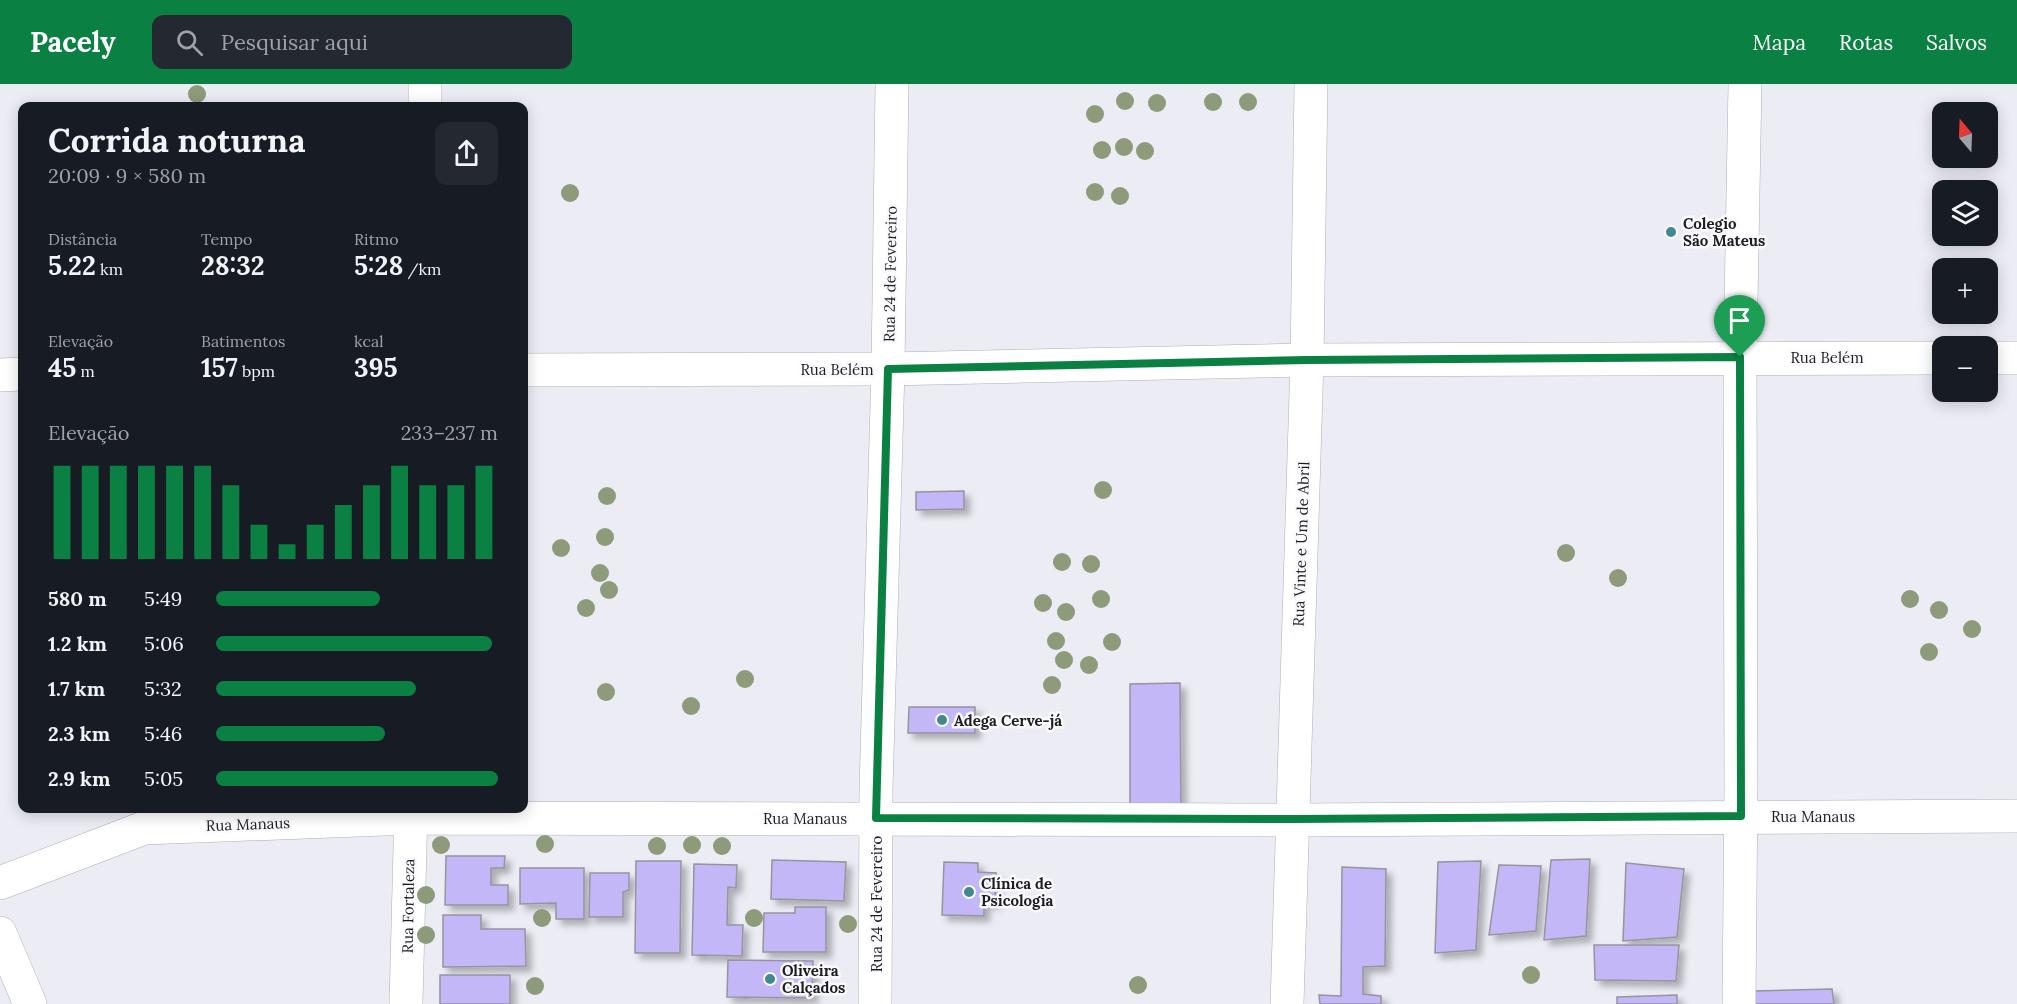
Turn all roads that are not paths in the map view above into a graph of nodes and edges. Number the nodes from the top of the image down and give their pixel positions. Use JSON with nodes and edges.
{"nodes":[{"id":1,"x":426,"y":84,"type":"edge"},
{"id":2,"x":892,"y":84,"type":"edge"},
{"id":3,"x":1311,"y":84,"type":"edge"},
{"id":4,"x":1745,"y":84,"type":"edge"},
{"id":5,"x":425,"y":102,"type":"edge"},
{"id":6,"x":1740,"y":357,"type":"junction"},
{"id":7,"x":1932,"y":358,"type":"edge"},
{"id":8,"x":1998,"y":358,"type":"edge"},
{"id":9,"x":2017,"y":358,"type":"edge"},
{"id":10,"x":1307,"y":360,"type":"junction"},
{"id":11,"x":888,"y":369,"type":"junction"},
{"id":12,"x":528,"y":370,"type":"edge"},
{"id":13,"x":18,"y":374,"type":"edge"},
{"id":14,"x":0,"y":375,"type":"edge"},
{"id":15,"x":410,"y":813,"type":"edge"},
{"id":16,"x":1741,"y":816,"type":"junction"},
{"id":17,"x":2017,"y":816,"type":"edge"},
{"id":18,"x":876,"y":818,"type":"junction"},
{"id":19,"x":1292,"y":819,"type":"junction"},
{"id":20,"x":0,"y":883,"type":"edge"},
{"id":21,"x":0,"y":933,"type":"edge"},
{"id":22,"x":30,"y":1004,"type":"edge"},
{"id":23,"x":406,"y":1004,"type":"edge"},
{"id":24,"x":875,"y":1004,"type":"edge"},
{"id":25,"x":1287,"y":1004,"type":"edge"},
{"id":26,"x":1739,"y":1004,"type":"edge"}],
"edges":[{"from":1,"to":5,"type":"street"},
{"from":2,"to":11,"type":"street","name":"Rua 24 de Fevereiro"},
{"from":3,"to":10,"type":"street","name":"Rua Vinte e Um de Abril"},
{"from":4,"to":6,"type":"street"},
{"from":6,"to":7,"type":"street","name":"Rua Belém"},
{"from":6,"to":10,"type":"street","name":"Rua Belém"},
{"from":6,"to":16,"type":"street"},
{"from":8,"to":9,"type":"street"},
{"from":10,"to":11,"type":"street","name":"Rua Belém"},
{"from":10,"to":19,"type":"street","name":"Rua Vinte e Um de Abril"},
{"from":11,"to":12,"type":"street","name":"Rua Belém"},
{"from":11,"to":18,"type":"street","name":"Rua 24 de Fevereiro"},
{"from":13,"to":14,"type":"street"},
{"from":15,"to":18,"type":"street","name":"Rua Manaus"},
{"from":15,"to":20,"type":"street","name":"Rua Manaus"},
{"from":15,"to":23,"type":"street","name":"Rua Fortaleza"},
{"from":16,"to":17,"type":"street","name":"Rua Manaus"},
{"from":16,"to":19,"type":"street","name":"Rua Manaus"},
{"from":16,"to":26,"type":"street"},
{"from":18,"to":19,"type":"street","name":"Rua Manaus"},
{"from":18,"to":24,"type":"street","name":"Rua 24 de Fevereiro"},
{"from":19,"to":25,"type":"street","name":"Rua Vinte e Um de Abril"},
{"from":21,"to":22,"type":"street"}]}
